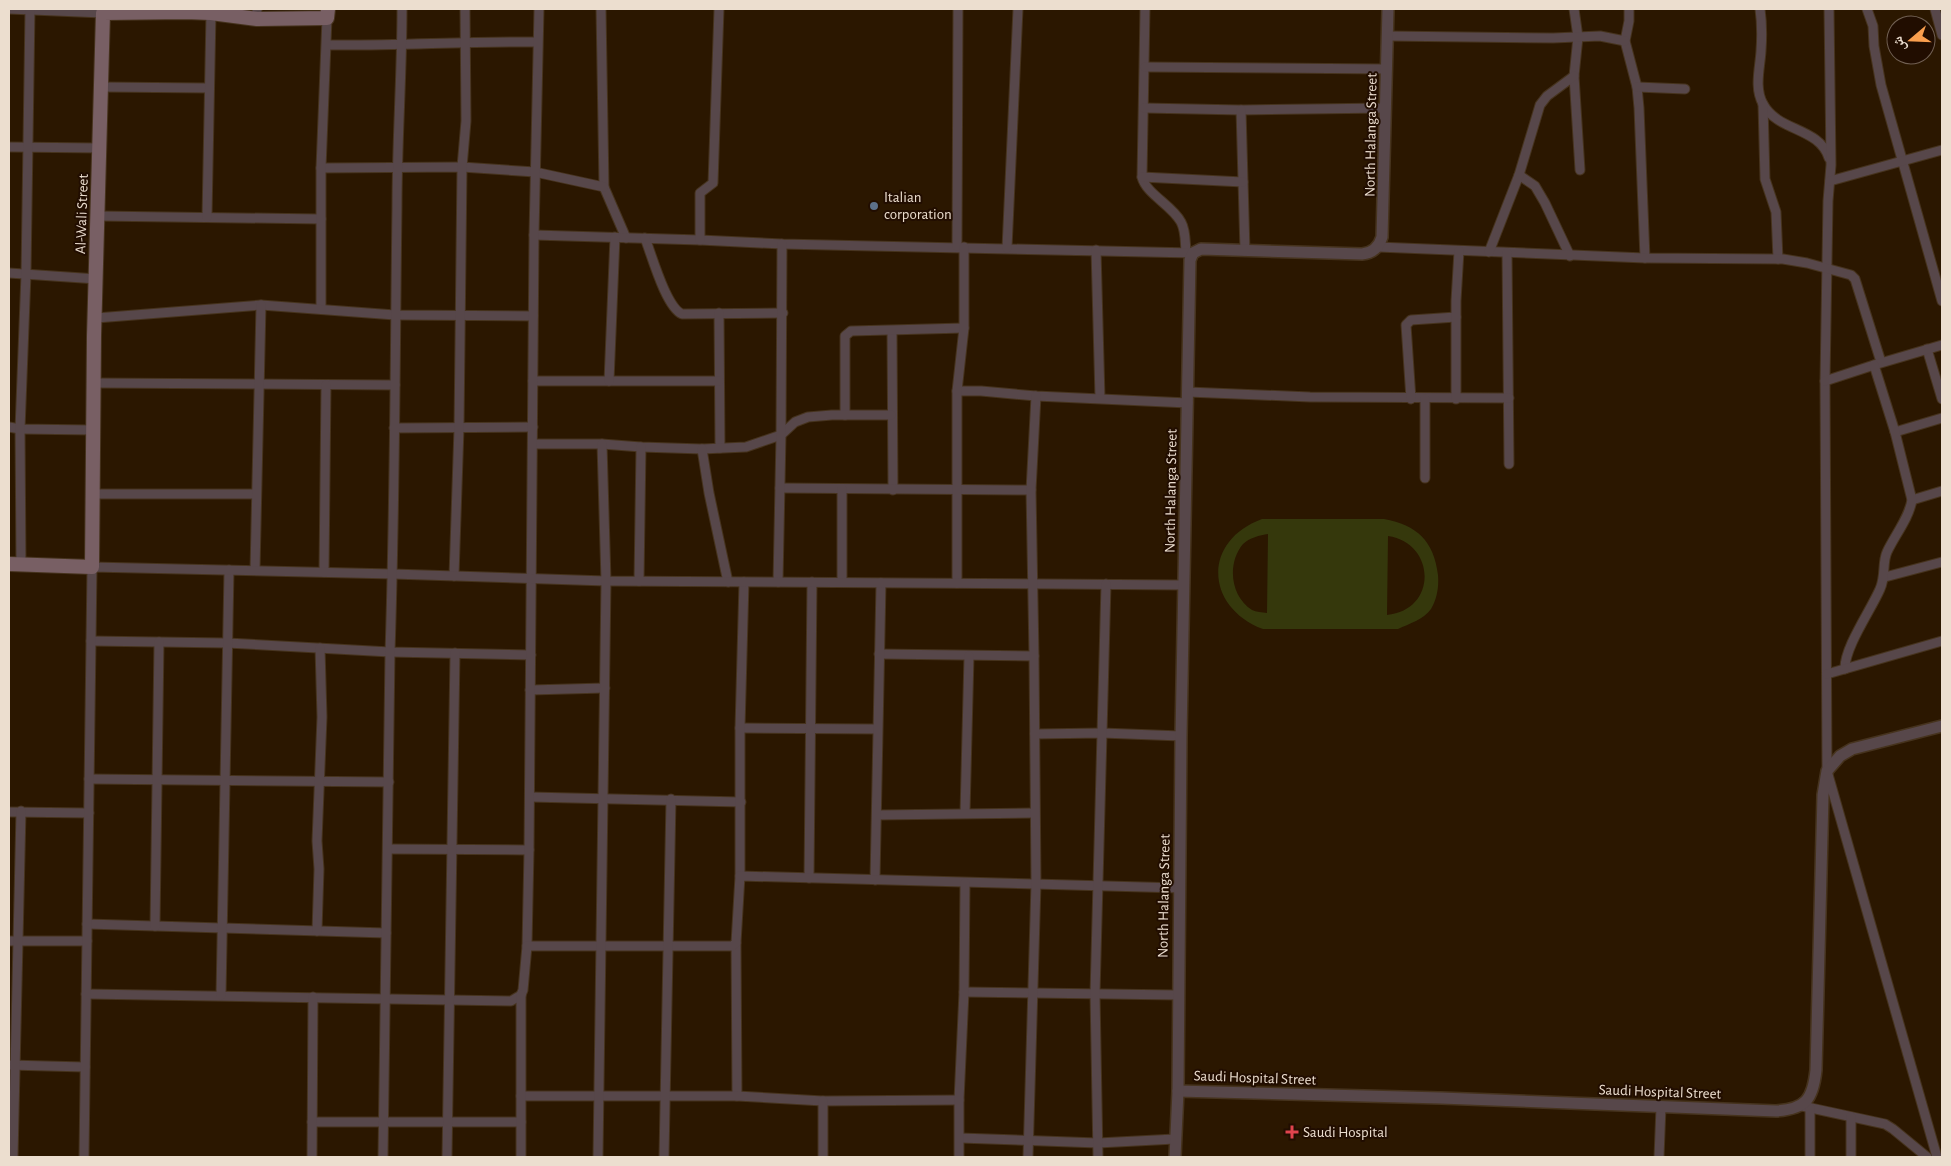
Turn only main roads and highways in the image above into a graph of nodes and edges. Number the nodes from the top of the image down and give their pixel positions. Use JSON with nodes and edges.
{"nodes":[{"id":1,"x":186,"y":11,"type":"edge"},
{"id":2,"x":257,"y":14,"type":"edge"},
{"id":3,"x":328,"y":14,"type":"edge"},
{"id":4,"x":15,"y":564,"type":"edge"}],
"edges":[{"from":1,"to":2,"type":"main road"},
{"from":1,"to":4,"type":"main road","name":"Al-Wali Street"},
{"from":2,"to":3,"type":"main road"}]}
